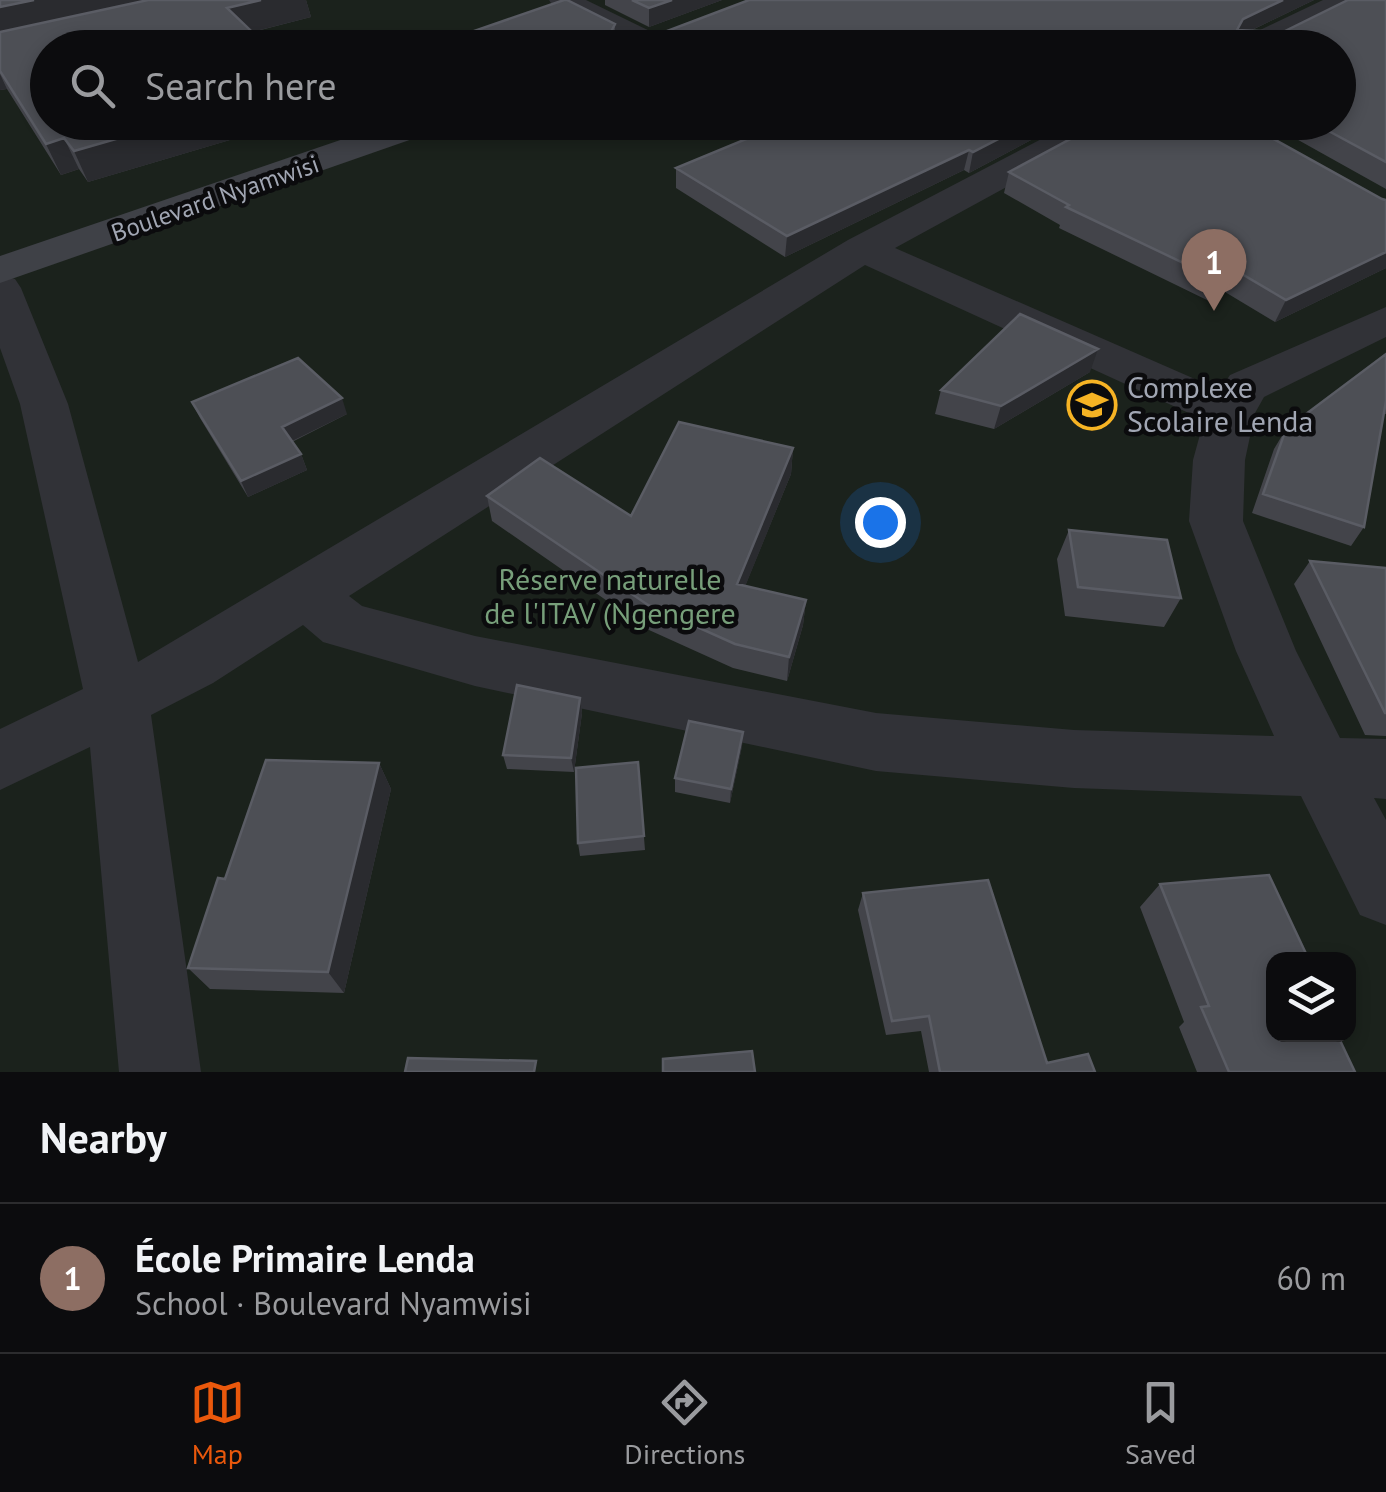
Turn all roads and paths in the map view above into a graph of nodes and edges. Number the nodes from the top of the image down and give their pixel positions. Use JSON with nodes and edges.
{"nodes":[{"id":1,"x":563,"y":0,"type":"edge"},
{"id":2,"x":1355,"y":4,"type":"edge"},
{"id":3,"x":614,"y":30,"type":"edge"},
{"id":4,"x":1292,"y":30,"type":"edge"},
{"id":5,"x":377,"y":140,"type":"edge"},
{"id":6,"x":1067,"y":140,"type":"edge"},
{"id":7,"x":862,"y":248,"type":"junction"},
{"id":8,"x":0,"y":270,"type":"edge"},
{"id":9,"x":0,"y":288,"type":"edge"},
{"id":10,"x":1386,"y":320,"type":"edge"},
{"id":11,"x":1230,"y":413,"type":"junction"},
{"id":12,"x":304,"y":593,"type":"junction"},
{"id":13,"x":118,"y":703,"type":"junction"},
{"id":14,"x":0,"y":761,"type":"edge"},
{"id":15,"x":1386,"y":769,"type":"edge"},
{"id":16,"x":1322,"y":770,"type":"junction"},
{"id":17,"x":1386,"y":890,"type":"edge"},
{"id":18,"x":160,"y":1072,"type":"edge"}],
"edges":[{"from":1,"to":3,"type":"street"},
{"from":2,"to":4,"type":"street"},
{"from":5,"to":8,"type":"main road","name":"Boulevard Nyamwisi"},
{"from":6,"to":7,"type":"street"},
{"from":7,"to":11,"type":"street"},
{"from":7,"to":12,"type":"street"},
{"from":9,"to":13,"type":"street"},
{"from":10,"to":11,"type":"street"},
{"from":11,"to":16,"type":"street"},
{"from":12,"to":13,"type":"street"},
{"from":12,"to":16,"type":"street"},
{"from":13,"to":14,"type":"street"},
{"from":13,"to":18,"type":"street"},
{"from":15,"to":16,"type":"street"},
{"from":16,"to":17,"type":"street"}]}
